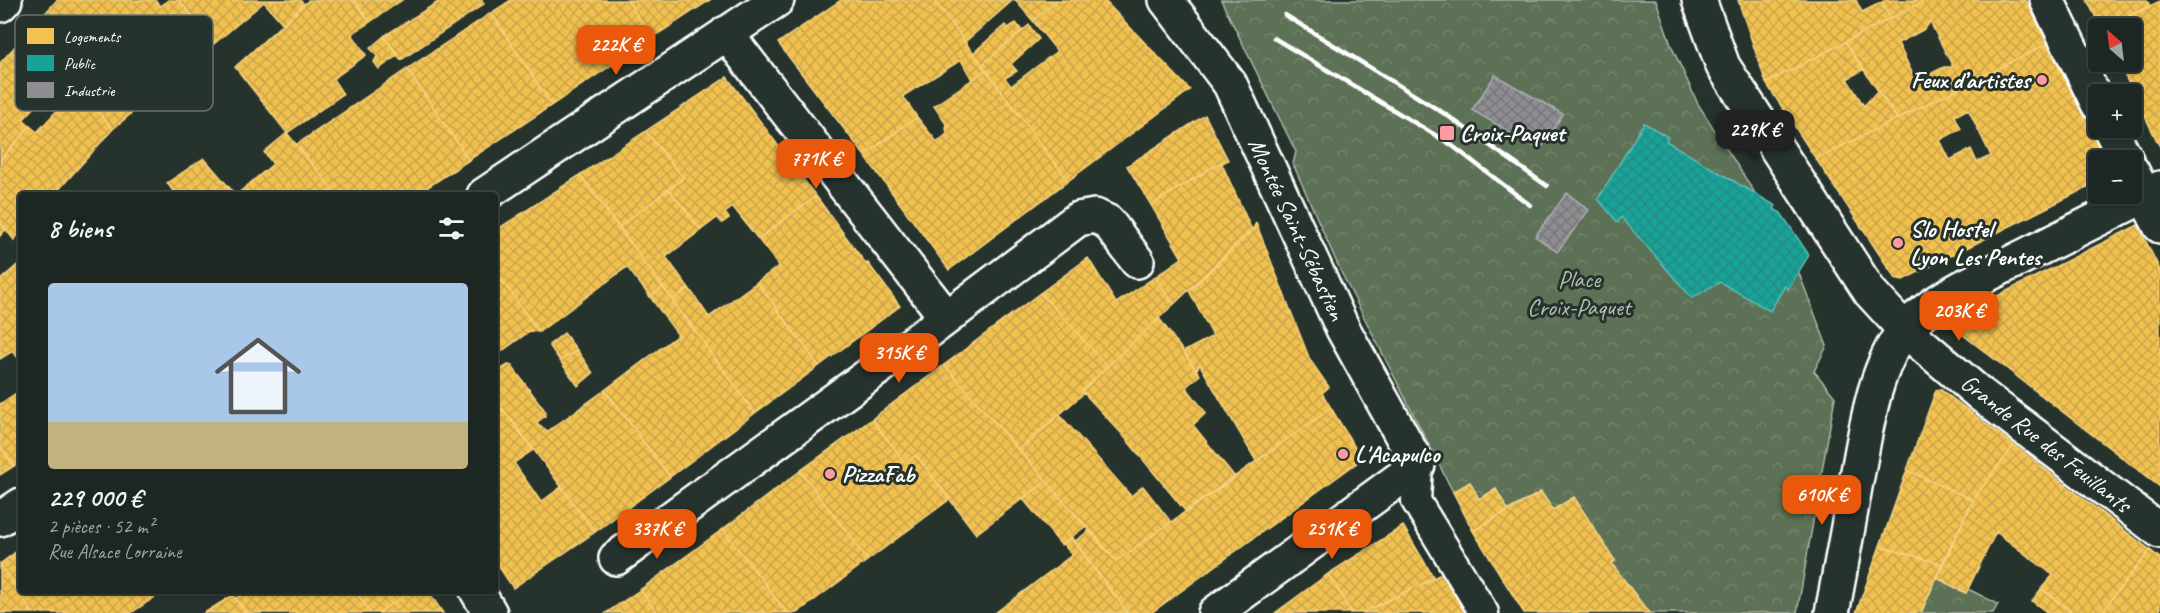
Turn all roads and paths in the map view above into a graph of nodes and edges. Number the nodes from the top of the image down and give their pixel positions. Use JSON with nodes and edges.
{"nodes":[{"id":1,"x":5,"y":0,"type":"edge"},
{"id":2,"x":777,"y":0,"type":"edge"},
{"id":3,"x":1166,"y":0,"type":"edge"},
{"id":4,"x":1699,"y":0,"type":"edge"},
{"id":5,"x":2047,"y":0,"type":"edge"},
{"id":6,"x":0,"y":6,"type":"edge"},
{"id":7,"x":726,"y":33,"type":"junction"},
{"id":8,"x":2088,"y":84,"type":"edge"},
{"id":9,"x":2145,"y":185,"type":"edge"},
{"id":10,"x":488,"y":192,"type":"edge"},
{"id":11,"x":2160,"y":226,"type":"edge"},
{"id":12,"x":1137,"y":261,"type":"dead end"},
{"id":13,"x":946,"y":317,"type":"junction"},
{"id":14,"x":1905,"y":330,"type":"junction"},
{"id":15,"x":1418,"y":465,"type":"junction"},
{"id":16,"x":18,"y":507,"type":"edge"},
{"id":17,"x":0,"y":519,"type":"edge"},
{"id":18,"x":2160,"y":531,"type":"edge"},
{"id":19,"x":616,"y":558,"type":"dead end"},
{"id":20,"x":479,"y":594,"type":"edge"},
{"id":21,"x":490,"y":613,"type":"edge"},
{"id":22,"x":1215,"y":613,"type":"edge"},
{"id":23,"x":1484,"y":613,"type":"edge"},
{"id":24,"x":1832,"y":613,"type":"edge"}],
"edges":[{"from":1,"to":6,"type":"street"},
{"from":2,"to":7,"type":"street"},
{"from":3,"to":15,"type":"street","name":"Montée Saint-Sébastien"},
{"from":4,"to":14,"type":"street","name":"Grande Rue des Feuillants"},
{"from":5,"to":8,"type":"street"},
{"from":7,"to":10,"type":"street"},
{"from":7,"to":13,"type":"street"},
{"from":9,"to":11,"type":"street"},
{"from":9,"to":14,"type":"street"},
{"from":12,"to":13,"type":"street"},
{"from":13,"to":19,"type":"street"},
{"from":14,"to":18,"type":"street","name":"Grande Rue des Feuillants"},
{"from":14,"to":24,"type":"street"},
{"from":15,"to":22,"type":"street"},
{"from":15,"to":23,"type":"street"},
{"from":16,"to":17,"type":"street"},
{"from":20,"to":21,"type":"street"}]}
